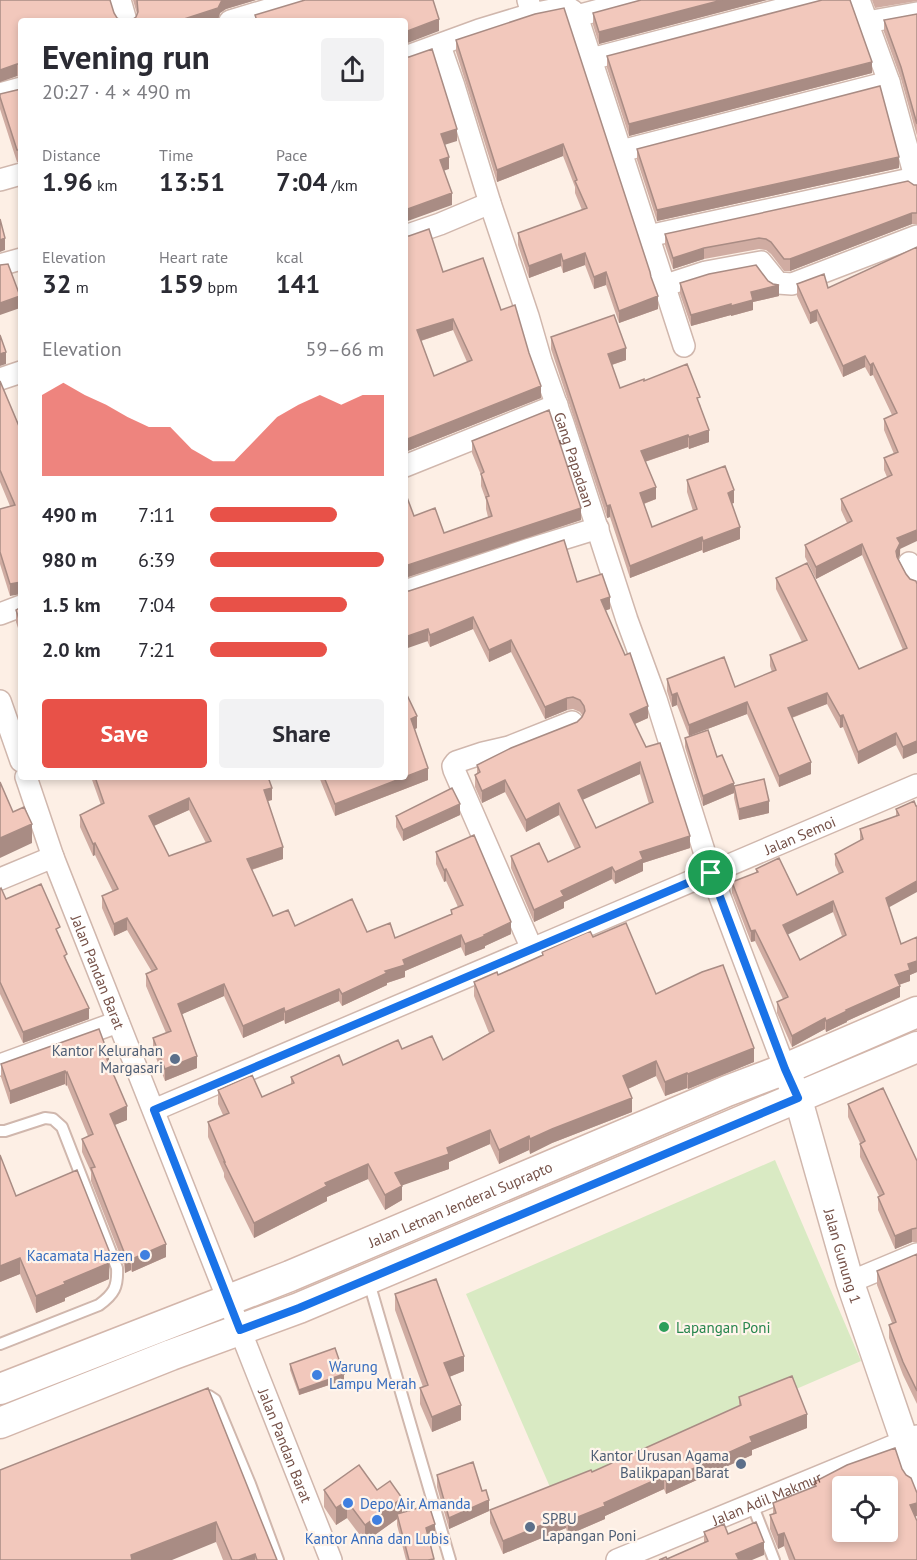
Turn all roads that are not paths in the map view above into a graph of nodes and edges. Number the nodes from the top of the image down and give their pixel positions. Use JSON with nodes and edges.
{"nodes":[{"id":1,"x":120,"y":0,"type":"edge"},
{"id":2,"x":302,"y":0,"type":"edge"},
{"id":3,"x":636,"y":0,"type":"edge"},
{"id":4,"x":817,"y":0,"type":"edge"},
{"id":5,"x":859,"y":0,"type":"edge"},
{"id":6,"x":530,"y":7,"type":"edge"},
{"id":7,"x":917,"y":13,"type":"edge"},
{"id":8,"x":577,"y":16,"type":"junction"},
{"id":9,"x":125,"y":18,"type":"edge"},
{"id":10,"x":240,"y":18,"type":"edge"},
{"id":11,"x":867,"y":22,"type":"junction"},
{"id":12,"x":440,"y":46,"type":"junction"},
{"id":13,"x":408,"y":56,"type":"edge"},
{"id":14,"x":591,"y":59,"type":"junction"},
{"id":15,"x":889,"y":82,"type":"junction"},
{"id":16,"x":18,"y":89,"type":"edge"},
{"id":17,"x":0,"y":94,"type":"edge"},
{"id":18,"x":621,"y":151,"type":"junction"},
{"id":19,"x":18,"y":175,"type":"edge"},
{"id":20,"x":0,"y":180,"type":"edge"},
{"id":21,"x":916,"y":181,"type":"edge"},
{"id":22,"x":490,"y":203,"type":"junction"},
{"id":23,"x":408,"y":235,"type":"edge"},
{"id":24,"x":648,"y":236,"type":"junction"},
{"id":25,"x":917,"y":236,"type":"edge"},
{"id":26,"x":18,"y":260,"type":"edge"},
{"id":27,"x":0,"y":265,"type":"edge"},
{"id":28,"x":663,"y":286,"type":"junction"},
{"id":29,"x":684,"y":346,"type":"dead end"},
{"id":30,"x":18,"y":373,"type":"edge"},
{"id":31,"x":0,"y":380,"type":"edge"},
{"id":32,"x":557,"y":405,"type":"junction"},
{"id":33,"x":408,"y":465,"type":"edge"},
{"id":34,"x":598,"y":528,"type":"junction"},
{"id":35,"x":408,"y":590,"type":"edge"},
{"id":36,"x":18,"y":607,"type":"edge"},
{"id":37,"x":0,"y":614,"type":"edge"},
{"id":38,"x":0,"y":700,"type":"edge"},
{"id":39,"x":572,"y":722,"type":"edge"},
{"id":40,"x":15,"y":724,"type":"edge"},
{"id":41,"x":18,"y":742,"type":"edge"},
{"id":42,"x":27,"y":780,"type":"edge"},
{"id":43,"x":917,"y":786,"type":"edge"},
{"id":44,"x":53,"y":857,"type":"junction"},
{"id":45,"x":711,"y":873,"type":"junction"},
{"id":46,"x":0,"y":879,"type":"edge"},
{"id":47,"x":532,"y":950,"type":"junction"},
{"id":48,"x":917,"y":1012,"type":"edge"},
{"id":49,"x":118,"y":1022,"type":"junction"},
{"id":50,"x":917,"y":1047,"type":"edge"},
{"id":51,"x":0,"y":1065,"type":"edge"},
{"id":52,"x":785,"y":1069,"type":"junction"},
{"id":53,"x":798,"y":1098,"type":"junction"},
{"id":54,"x":154,"y":1110,"type":"junction"},
{"id":55,"x":0,"y":1131,"type":"edge"},
{"id":56,"x":917,"y":1254,"type":"edge"},
{"id":57,"x":368,"y":1279,"type":"junction"},
{"id":58,"x":850,"y":1282,"type":"junction"},
{"id":59,"x":228,"y":1300,"type":"junction"},
{"id":60,"x":240,"y":1330,"type":"junction"},
{"id":61,"x":0,"y":1344,"type":"edge"},
{"id":62,"x":0,"y":1389,"type":"edge"},
{"id":63,"x":195,"y":1400,"type":"edge"},
{"id":64,"x":0,"y":1423,"type":"edge"},
{"id":65,"x":910,"y":1439,"type":"edge"},
{"id":66,"x":917,"y":1477,"type":"edge"},
{"id":67,"x":752,"y":1504,"type":"junction"},
{"id":68,"x":279,"y":1560,"type":"edge"},
{"id":69,"x":331,"y":1560,"type":"edge"},
{"id":70,"x":450,"y":1560,"type":"edge"},
{"id":71,"x":617,"y":1560,"type":"edge"},
{"id":72,"x":774,"y":1560,"type":"edge"}],
"edges":[{"from":1,"to":9,"type":"street"},
{"from":2,"to":10,"type":"street"},
{"from":3,"to":8,"type":"street"},
{"from":4,"to":14,"type":"street"},
{"from":5,"to":11,"type":"street"},
{"from":6,"to":8,"type":"street"},
{"from":6,"to":12,"type":"street"},
{"from":7,"to":11,"type":"street"},
{"from":8,"to":14,"type":"street"},
{"from":11,"to":15,"type":"street"},
{"from":12,"to":13,"type":"street"},
{"from":12,"to":22,"type":"street","name":"Gang Papadaan"},
{"from":14,"to":18,"type":"street"},
{"from":15,"to":18,"type":"street"},
{"from":15,"to":21,"type":"street"},
{"from":16,"to":17,"type":"street"},
{"from":18,"to":24,"type":"street"},
{"from":19,"to":20,"type":"street"},
{"from":21,"to":24,"type":"street"},
{"from":22,"to":23,"type":"street"},
{"from":22,"to":32,"type":"street","name":"Gang Papadaan"},
{"from":24,"to":28,"type":"street"},
{"from":25,"to":28,"type":"street"},
{"from":26,"to":27,"type":"street"},
{"from":28,"to":29,"type":"street"},
{"from":30,"to":31,"type":"street"},
{"from":32,"to":33,"type":"street"},
{"from":32,"to":34,"type":"street","name":"Gang Papadaan"},
{"from":34,"to":35,"type":"street"},
{"from":34,"to":45,"type":"street","name":"Gang Papadaan"},
{"from":36,"to":37,"type":"street"},
{"from":38,"to":40,"type":"street"},
{"from":39,"to":47,"type":"street"},
{"from":40,"to":41,"type":"street"},
{"from":42,"to":44,"type":"street","name":"Jalan Pandan Barat"},
{"from":43,"to":45,"type":"street","name":"Jalan Semoi"},
{"from":44,"to":46,"type":"street"},
{"from":44,"to":49,"type":"street","name":"Jalan Pandan Barat"},
{"from":45,"to":47,"type":"street","name":"Jalan Semoi"},
{"from":45,"to":52,"type":"street","name":"Gang Papadaan"},
{"from":47,"to":54,"type":"street","name":"Jalan Semoi"},
{"from":48,"to":52,"type":"main road","name":"Jalan Letnan Jenderal Suprapto"},
{"from":49,"to":51,"type":"street"},
{"from":49,"to":54,"type":"street","name":"Jalan Pandan Barat"},
{"from":50,"to":53,"type":"main road"},
{"from":52,"to":53,"type":"street","name":"Jalan Gunung 1"},
{"from":52,"to":59,"type":"main road","name":"Jalan Letnan Jenderal Suprapto"},
{"from":53,"to":57,"type":"main road"},
{"from":53,"to":58,"type":"street","name":"Jalan Gunung 1"},
{"from":54,"to":59,"type":"street","name":"Jalan Pandan Barat"},
{"from":55,"to":61,"type":"lane"},
{"from":56,"to":58,"type":"street"},
{"from":57,"to":60,"type":"main road"},
{"from":57,"to":70,"type":"lane"},
{"from":58,"to":65,"type":"street","name":"Jalan Gunung 1"},
{"from":59,"to":60,"type":"street","name":"Jalan Pandan Barat"},
{"from":59,"to":62,"type":"main road","name":"Jalan Letnan Jenderal Suprapto"},
{"from":60,"to":64,"type":"main road"},
{"from":60,"to":69,"type":"street","name":"Jalan Pandan Barat"},
{"from":63,"to":68,"type":"lane"},
{"from":65,"to":66,"type":"street","name":"Jalan Gunung 1"},
{"from":65,"to":67,"type":"street","name":"Jalan Adil Makmur"},
{"from":67,"to":71,"type":"street","name":"Jalan Adil Makmur"},
{"from":67,"to":72,"type":"lane"}]}
